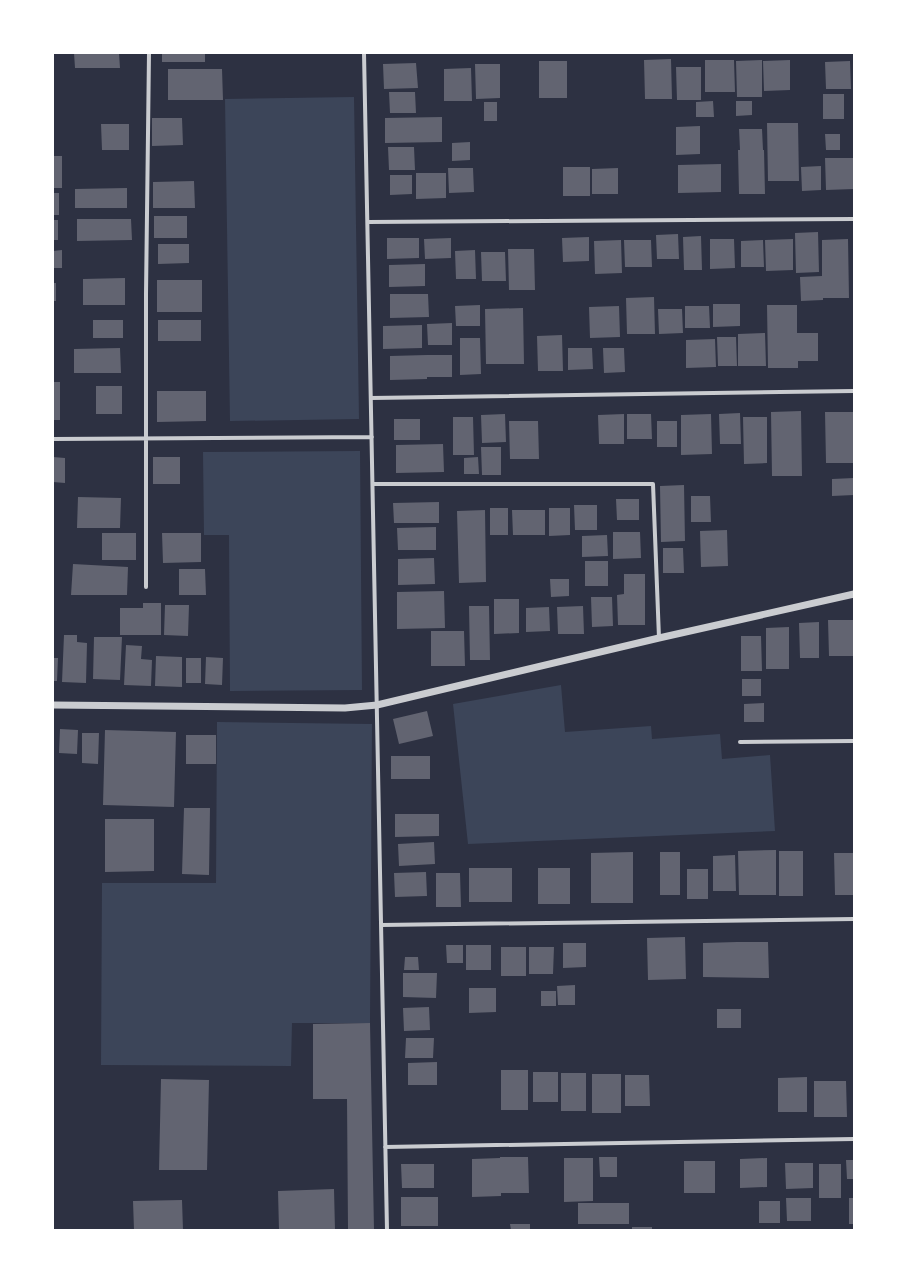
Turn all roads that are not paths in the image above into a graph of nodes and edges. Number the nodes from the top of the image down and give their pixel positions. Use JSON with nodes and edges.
{"nodes":[{"id":1,"x":149,"y":53,"type":"edge"},
{"id":2,"x":364,"y":53,"type":"edge"},
{"id":3,"x":854,"y":219,"type":"edge"},
{"id":4,"x":368,"y":222,"type":"junction"},
{"id":5,"x":854,"y":391,"type":"edge"},
{"id":6,"x":371,"y":398,"type":"junction"},
{"id":7,"x":372,"y":437,"type":"junction"},
{"id":8,"x":145,"y":438,"type":"junction"},
{"id":9,"x":53,"y":439,"type":"edge"},
{"id":10,"x":373,"y":484,"type":"junction"},
{"id":11,"x":146,"y":587,"type":"dead end"},
{"id":12,"x":854,"y":594,"type":"edge"},
{"id":13,"x":659,"y":638,"type":"junction"},
{"id":14,"x":53,"y":705,"type":"edge"},
{"id":15,"x":377,"y":705,"type":"junction"},
{"id":16,"x":854,"y":741,"type":"edge"},
{"id":17,"x":740,"y":742,"type":"dead end"},
{"id":18,"x":854,"y":919,"type":"edge"},
{"id":19,"x":381,"y":926,"type":"junction"},
{"id":20,"x":854,"y":1139,"type":"edge"},
{"id":21,"x":385,"y":1147,"type":"junction"},
{"id":22,"x":387,"y":1230,"type":"edge"}],
"edges":[{"from":1,"to":8,"type":"street"},
{"from":2,"to":4,"type":"street"},
{"from":3,"to":4,"type":"street"},
{"from":4,"to":6,"type":"street"},
{"from":5,"to":6,"type":"street"},
{"from":6,"to":7,"type":"street"},
{"from":7,"to":8,"type":"street"},
{"from":7,"to":10,"type":"street"},
{"from":8,"to":9,"type":"street"},
{"from":8,"to":11,"type":"street"},
{"from":10,"to":13,"type":"street"},
{"from":10,"to":15,"type":"street"},
{"from":12,"to":13,"type":"street"},
{"from":13,"to":15,"type":"street"},
{"from":14,"to":15,"type":"street"},
{"from":15,"to":19,"type":"street"},
{"from":16,"to":17,"type":"street"},
{"from":18,"to":19,"type":"street"},
{"from":19,"to":21,"type":"street"},
{"from":20,"to":21,"type":"street"},
{"from":21,"to":22,"type":"street"}]}
